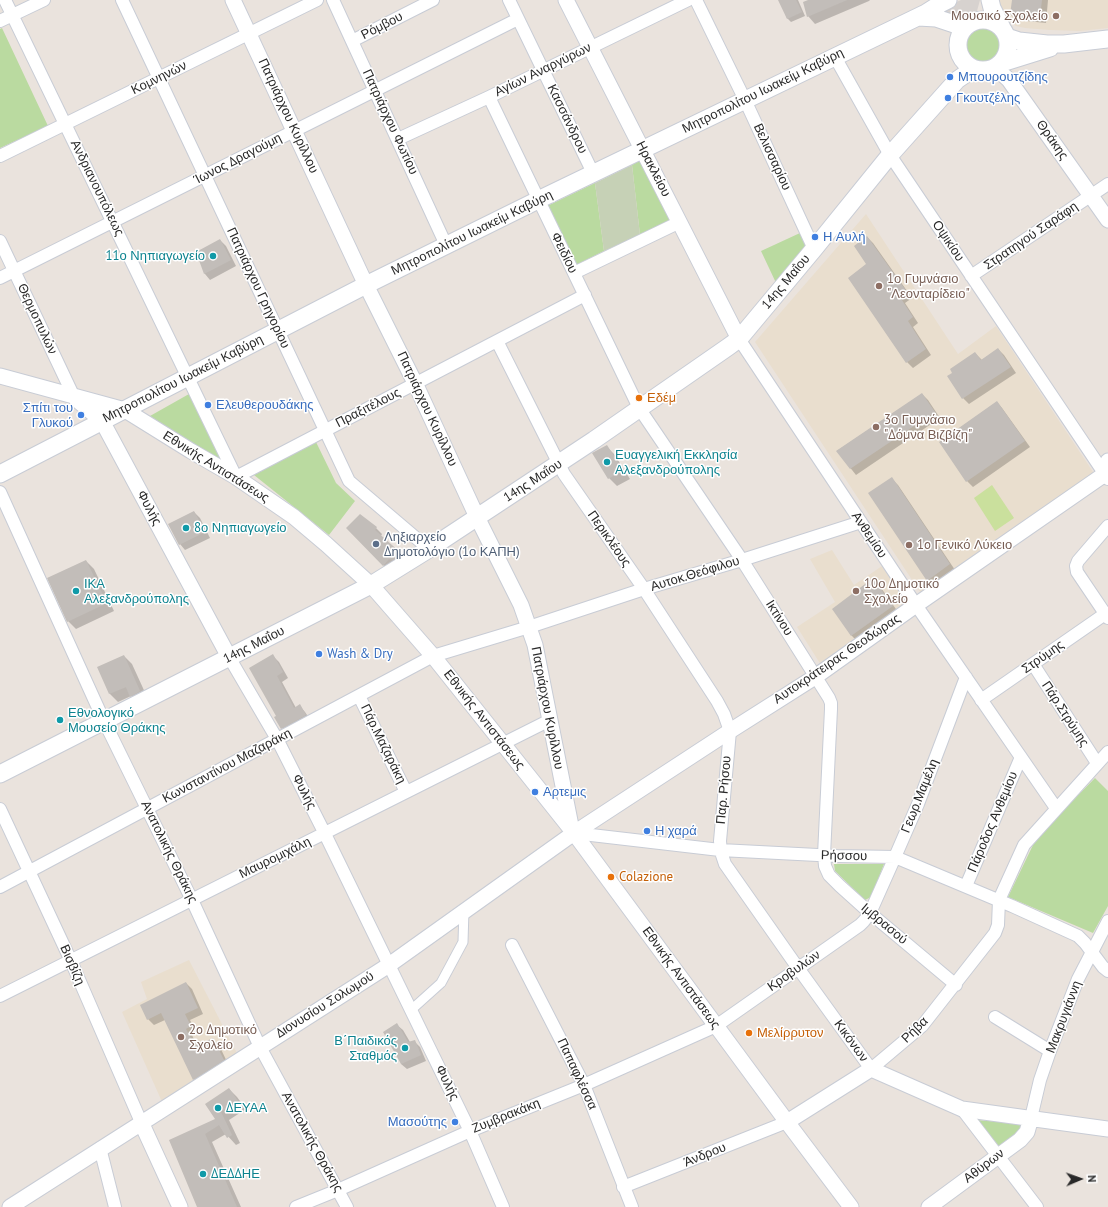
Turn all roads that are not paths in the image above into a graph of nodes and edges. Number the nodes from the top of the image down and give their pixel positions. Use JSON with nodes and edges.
{"nodes":[{"id":1,"x":5,"y":0,"type":"edge"},
{"id":2,"x":44,"y":0,"type":"edge"},
{"id":3,"x":122,"y":0,"type":"edge"},
{"id":4,"x":233,"y":0,"type":"edge"},
{"id":5,"x":317,"y":0,"type":"edge"},
{"id":6,"x":333,"y":0,"type":"edge"},
{"id":7,"x":433,"y":0,"type":"edge"},
{"id":8,"x":509,"y":0,"type":"edge"},
{"id":9,"x":566,"y":0,"type":"edge"},
{"id":10,"x":688,"y":0,"type":"edge"},
{"id":11,"x":696,"y":0,"type":"edge"},
{"id":12,"x":948,"y":0,"type":"edge"},
{"id":13,"x":983,"y":0,"type":"edge"},
{"id":14,"x":990,"y":0,"type":"edge"},
{"id":15,"x":12,"y":15,"type":"junction"},
{"id":16,"x":918,"y":17,"type":"junction"},
{"id":17,"x":518,"y":18,"type":"junction"},
{"id":18,"x":0,"y":21,"type":"edge"},
{"id":19,"x":970,"y":24,"type":"junction"},
{"id":20,"x":1005,"y":32,"type":"junction"},
{"id":21,"x":249,"y":33,"type":"junction"},
{"id":22,"x":1108,"y":39,"type":"edge"},
{"id":23,"x":352,"y":41,"type":"junction"},
{"id":24,"x":1064,"y":44,"type":"junction"},
{"id":25,"x":590,"y":47,"type":"junction"},
{"id":26,"x":835,"y":57,"type":"junction"},
{"id":27,"x":988,"y":67,"type":"junction"},
{"id":28,"x":543,"y":70,"type":"junction"},
{"id":29,"x":159,"y":78,"type":"junction"},
{"id":30,"x":375,"y":91,"type":"junction"},
{"id":31,"x":489,"y":97,"type":"junction"},
{"id":32,"x":745,"y":100,"type":"junction"},
{"id":33,"x":65,"y":123,"type":"junction"},
{"id":34,"x":294,"y":131,"type":"junction"},
{"id":35,"x":398,"y":139,"type":"junction"},
{"id":36,"x":642,"y":149,"type":"junction"},
{"id":37,"x":890,"y":155,"type":"junction"},
{"id":38,"x":0,"y":156,"type":"edge"},
{"id":39,"x":593,"y":173,"type":"junction"},
{"id":40,"x":205,"y":176,"type":"junction"},
{"id":41,"x":1108,"y":184,"type":"edge"},
{"id":42,"x":1091,"y":196,"type":"junction"},
{"id":43,"x":538,"y":200,"type":"junction"},
{"id":44,"x":1108,"y":220,"type":"edge"},
{"id":45,"x":113,"y":222,"type":"junction"},
{"id":46,"x":680,"y":222,"type":"junction"},
{"id":47,"x":0,"y":241,"type":"edge"},
{"id":48,"x":446,"y":245,"type":"junction"},
{"id":49,"x":814,"y":249,"type":"junction"},
{"id":50,"x":14,"y":271,"type":"junction"},
{"id":51,"x":574,"y":273,"type":"junction"},
{"id":52,"x":971,"y":276,"type":"junction"},
{"id":53,"x":0,"y":278,"type":"edge"},
{"id":54,"x":366,"y":285,"type":"junction"},
{"id":55,"x":585,"y":295,"type":"junction"},
{"id":56,"x":279,"y":330,"type":"junction"},
{"id":57,"x":739,"y":339,"type":"junction"},
{"id":58,"x":497,"y":341,"type":"junction"},
{"id":59,"x":0,"y":376,"type":"edge"},
{"id":60,"x":188,"y":377,"type":"junction"},
{"id":61,"x":416,"y":383,"type":"junction"},
{"id":62,"x":74,"y":397,"type":"junction"},
{"id":63,"x":639,"y":408,"type":"junction"},
{"id":64,"x":124,"y":410,"type":"junction"},
{"id":65,"x":102,"y":421,"type":"junction"},
{"id":66,"x":325,"y":430,"type":"junction"},
{"id":67,"x":559,"y":464,"type":"junction"},
{"id":68,"x":1107,"y":472,"type":"edge"},
{"id":69,"x":0,"y":474,"type":"edge"},
{"id":70,"x":236,"y":477,"type":"junction"},
{"id":71,"x":0,"y":492,"type":"edge"},
{"id":72,"x":477,"y":517,"type":"junction"},
{"id":73,"x":860,"y":522,"type":"junction"},
{"id":74,"x":1108,"y":526,"type":"edge"},
{"id":75,"x":429,"y":549,"type":"junction"},
{"id":76,"x":742,"y":560,"type":"junction"},
{"id":77,"x":371,"y":585,"type":"junction"},
{"id":78,"x":644,"y":589,"type":"junction"},
{"id":79,"x":916,"y":605,"type":"junction"},
{"id":80,"x":1106,"y":616,"type":"edge"},
{"id":81,"x":529,"y":628,"type":"junction"},
{"id":82,"x":434,"y":656,"type":"junction"},
{"id":83,"x":229,"y":657,"type":"junction"},
{"id":84,"x":1033,"y":664,"type":"junction"},
{"id":85,"x":815,"y":677,"type":"junction"},
{"id":86,"x":966,"y":678,"type":"junction"},
{"id":87,"x":359,"y":696,"type":"junction"},
{"id":88,"x":981,"y":700,"type":"junction"},
{"id":89,"x":550,"y":720,"type":"junction"},
{"id":90,"x":104,"y":721,"type":"junction"},
{"id":91,"x":730,"y":731,"type":"junction"},
{"id":92,"x":277,"y":739,"type":"junction"},
{"id":93,"x":503,"y":744,"type":"junction"},
{"id":94,"x":1108,"y":752,"type":"edge"},
{"id":95,"x":1021,"y":757,"type":"junction"},
{"id":96,"x":1097,"y":764,"type":"junction"},
{"id":97,"x":0,"y":774,"type":"edge"},
{"id":98,"x":406,"y":792,"type":"junction"},
{"id":99,"x":148,"y":808,"type":"junction"},
{"id":100,"x":1056,"y":808,"type":"junction"},
{"id":101,"x":0,"y":809,"type":"edge"},
{"id":102,"x":574,"y":833,"type":"junction"},
{"id":103,"x":325,"y":834,"type":"junction"},
{"id":104,"x":720,"y":850,"type":"junction"},
{"id":105,"x":824,"y":855,"type":"junction"},
{"id":106,"x":895,"y":857,"type":"junction"},
{"id":107,"x":29,"y":872,"type":"junction"},
{"id":108,"x":966,"y":886,"type":"junction"},
{"id":109,"x":0,"y":887,"type":"edge"},
{"id":110,"x":192,"y":900,"type":"junction"},
{"id":111,"x":1000,"y":900,"type":"junction"},
{"id":112,"x":464,"y":910,"type":"junction"},
{"id":113,"x":870,"y":913,"type":"junction"},
{"id":114,"x":1108,"y":921,"type":"edge"},
{"id":115,"x":512,"y":945,"type":"dead end"},
{"id":116,"x":1092,"y":952,"type":"junction"},
{"id":117,"x":70,"y":961,"type":"junction"},
{"id":118,"x":389,"y":965,"type":"junction"},
{"id":119,"x":798,"y":968,"type":"junction"},
{"id":120,"x":1108,"y":972,"type":"edge"},
{"id":121,"x":956,"y":985,"type":"junction"},
{"id":122,"x":0,"y":996,"type":"edge"},
{"id":123,"x":411,"y":1010,"type":"junction"},
{"id":124,"x":995,"y":1017,"type":"dead end"},
{"id":125,"x":716,"y":1026,"type":"junction"},
{"id":126,"x":260,"y":1047,"type":"junction"},
{"id":127,"x":1050,"y":1051,"type":"junction"},
{"id":128,"x":871,"y":1069,"type":"junction"},
{"id":129,"x":584,"y":1085,"type":"junction"},
{"id":130,"x":962,"y":1109,"type":"junction"},
{"id":131,"x":1031,"y":1118,"type":"junction"},
{"id":132,"x":141,"y":1122,"type":"junction"},
{"id":133,"x":786,"y":1122,"type":"junction"},
{"id":134,"x":1108,"y":1129,"type":"edge"},
{"id":135,"x":470,"y":1131,"type":"junction"},
{"id":136,"x":100,"y":1148,"type":"junction"},
{"id":137,"x":998,"y":1155,"type":"junction"},
{"id":138,"x":623,"y":1187,"type":"junction"},
{"id":139,"x":338,"y":1190,"type":"junction"},
{"id":140,"x":10,"y":1207,"type":"edge"},
{"id":141,"x":115,"y":1207,"type":"edge"},
{"id":142,"x":180,"y":1207,"type":"edge"},
{"id":143,"x":296,"y":1207,"type":"edge"},
{"id":144,"x":347,"y":1207,"type":"edge"},
{"id":145,"x":503,"y":1207,"type":"edge"},
{"id":146,"x":632,"y":1207,"type":"edge"},
{"id":147,"x":850,"y":1207,"type":"edge"},
{"id":148,"x":929,"y":1207,"type":"edge"},
{"id":149,"x":1037,"y":1207,"type":"edge"}],
"edges":[{"from":1,"to":15,"type":"street","name":"Ανδριανουπόλεως"},
{"from":2,"to":15,"type":"street"},
{"from":3,"to":29,"type":"street","name":"Πατριάρχου Γρηγορίου"},
{"from":4,"to":21,"type":"street","name":"Πατριάρχου Κυρίλλου"},
{"from":5,"to":21,"type":"street","name":"Κομνηνών"},
{"from":6,"to":23,"type":"street","name":"Πατριάρχου Φωτίου"},
{"from":7,"to":23,"type":"street","name":"Ρόμβου"},
{"from":8,"to":17,"type":"street","name":"Κασσάνδρου"},
{"from":9,"to":25,"type":"street","name":"Ηρακλείου"},
{"from":10,"to":25,"type":"street","name":"Αγίων Αναργύρων"},
{"from":11,"to":32,"type":"street","name":"Βελισσαρίου"},
{"from":12,"to":16,"type":"main road","name":"Μητροπολίτου Ιωακείμ Καβύρη"},
{"from":13,"to":19,"type":"main road"},
{"from":14,"to":20,"type":"main road"},
{"from":15,"to":18,"type":"street"},
{"from":15,"to":33,"type":"street","name":"Ανδριανουπόλεως"},
{"from":16,"to":19,"type":"main road"},
{"from":16,"to":26,"type":"main road","name":"Μητροπολίτου Ιωακείμ Καβύρη"},
{"from":17,"to":28,"type":"street","name":"Κασσάνδρου"},
{"from":17,"to":30,"type":"street","name":"Ίωνος Δραγούμη"},
{"from":19,"to":20,"type":"main road"},
{"from":19,"to":27,"type":"main road"},
{"from":20,"to":24,"type":"main road"},
{"from":20,"to":27,"type":"main road"},
{"from":21,"to":29,"type":"street","name":"Κομνηνών"},
{"from":21,"to":34,"type":"street","name":"Πατριάρχου Κυρίλλου"},
{"from":22,"to":24,"type":"main road"},
{"from":23,"to":30,"type":"street","name":"Πατριάρχου Φωτίου"},
{"from":24,"to":27,"type":"main road","name":"14ης Μαΐου"},
{"from":25,"to":28,"type":"street","name":"Αγίων Αναργύρων"},
{"from":25,"to":36,"type":"street","name":"Ηρακλείου"},
{"from":26,"to":32,"type":"main road","name":"Μητροπολίτου Ιωακείμ Καβύρη"},
{"from":26,"to":37,"type":"street","name":"Οψικίου"},
{"from":27,"to":37,"type":"main road","name":"14ης Μαΐου"},
{"from":27,"to":42,"type":"street","name":"Θράκης"},
{"from":28,"to":31,"type":"street","name":"Αγίων Αναργύρων"},
{"from":28,"to":39,"type":"street","name":"Κασσάνδρου"},
{"from":29,"to":33,"type":"street","name":"Κομνηνών"},
{"from":29,"to":40,"type":"street","name":"Πατριάρχου Γρηγορίου"},
{"from":30,"to":34,"type":"street","name":"Ίωνος Δραγούμη"},
{"from":30,"to":35,"type":"street","name":"Πατριάρχου Φωτίου"},
{"from":31,"to":35,"type":"street","name":"Αγίων Αναργύρων"},
{"from":31,"to":43,"type":"street","name":"Φειδίου"},
{"from":32,"to":36,"type":"main road","name":"Μητροπολίτου Ιωακείμ Καβύρη"},
{"from":32,"to":49,"type":"street","name":"Βελισσαρίου"},
{"from":33,"to":38,"type":"street","name":"Κομνηνών"},
{"from":33,"to":45,"type":"street","name":"Ανδριανουπόλεως"},
{"from":34,"to":40,"type":"street","name":"Ίωνος Δραγούμη"},
{"from":34,"to":54,"type":"street","name":"Πατριάρχου Κυρίλλου"},
{"from":35,"to":48,"type":"street","name":"Πατριάρχου Φωτίου"},
{"from":36,"to":39,"type":"main road","name":"Μητροπολίτου Ιωακείμ Καβύρη"},
{"from":36,"to":46,"type":"street","name":"Ηρακλείου"},
{"from":37,"to":49,"type":"main road","name":"14ης Μαΐου"},
{"from":37,"to":52,"type":"street","name":"Οψικίου"},
{"from":39,"to":43,"type":"main road","name":"Μητροπολίτου Ιωακείμ Καβύρη"},
{"from":40,"to":45,"type":"street","name":"Ίωνος Δραγούμη"},
{"from":40,"to":56,"type":"street","name":"Πατριάρχου Γρηγορίου"},
{"from":41,"to":42,"type":"street","name":"Στρατηγού Σαράφη"},
{"from":42,"to":44,"type":"street","name":"Θράκης"},
{"from":42,"to":52,"type":"street","name":"Στρατηγού Σαράφη"},
{"from":43,"to":48,"type":"main road","name":"Μητροπολίτου Ιωακείμ Καβύρη"},
{"from":43,"to":51,"type":"street","name":"Φειδίου"},
{"from":45,"to":50,"type":"street","name":"Ίωνος Δραγούμη"},
{"from":45,"to":60,"type":"street","name":"Ανδριανουπόλεως"},
{"from":46,"to":51,"type":"street"},
{"from":46,"to":57,"type":"street","name":"Ηρακλείου"},
{"from":47,"to":50,"type":"street","name":"Θερμοπυλών"},
{"from":48,"to":54,"type":"main road","name":"Μητροπολίτου Ιωακείμ Καβύρη"},
{"from":49,"to":57,"type":"main road","name":"14ης Μαΐου"},
{"from":50,"to":53,"type":"street","name":"Ίωνος Δραγούμη"},
{"from":50,"to":62,"type":"street","name":"Θερμοπυλών"},
{"from":51,"to":55,"type":"street","name":"Φειδίου"},
{"from":52,"to":68,"type":"street","name":"Οψικίου"},
{"from":54,"to":56,"type":"main road","name":"Μητροπολίτου Ιωακείμ Καβύρη"},
{"from":54,"to":61,"type":"street","name":"Πατριάρχου Κυρίλλου"},
{"from":55,"to":58,"type":"street","name":"Πραξιτέλους"},
{"from":55,"to":63,"type":"street","name":"Φειδίου"},
{"from":56,"to":60,"type":"main road","name":"Μητροπολίτου Ιωακείμ Καβύρη"},
{"from":56,"to":66,"type":"street","name":"Πατριάρχου Γρηγορίου"},
{"from":57,"to":63,"type":"main road","name":"14ης Μαΐου"},
{"from":57,"to":73,"type":"street","name":"Ανθεμίου"},
{"from":58,"to":61,"type":"street","name":"Πραξιτέλους"},
{"from":58,"to":67,"type":"street","name":"Περικλέους"},
{"from":59,"to":62,"type":"street","name":"Εθνικής Αντιστάσεως"},
{"from":60,"to":64,"type":"main road","name":"Μητροπολίτου Ιωακείμ Καβύρη"},
{"from":60,"to":70,"type":"street","name":"Ανδριανουπόλεως"},
{"from":61,"to":66,"type":"street","name":"Πραξιτέλους"},
{"from":61,"to":72,"type":"street","name":"Πατριάρχου Κυρίλλου"},
{"from":62,"to":64,"type":"street","name":"Εθνικής Αντιστάσεως"},
{"from":62,"to":65,"type":"street","name":"Φυλής"},
{"from":63,"to":67,"type":"main road","name":"14ης Μαΐου"},
{"from":63,"to":76,"type":"street","name":"Ικτίνου"},
{"from":64,"to":65,"type":"main road","name":"Μητροπολίτου Ιωακείμ Καβύρη"},
{"from":64,"to":70,"type":"street","name":"Εθνικής Αντιστάσεως"},
{"from":65,"to":69,"type":"main road","name":"Μητροπολίτου Ιωακείμ Καβύρη"},
{"from":65,"to":83,"type":"street","name":"Φυλής"},
{"from":66,"to":70,"type":"street","name":"Πραξιτέλους"},
{"from":66,"to":75,"type":"street","name":"Πατριάρχου Γρηγορίου"},
{"from":67,"to":72,"type":"main road","name":"14ης Μαΐου"},
{"from":67,"to":78,"type":"street","name":"Περικλέους"},
{"from":68,"to":79,"type":"street","name":"Αυτοκράτειρας Θεοδώρας"},
{"from":70,"to":77,"type":"street","name":"Εθνικής Αντιστάσεως"},
{"from":71,"to":90,"type":"street","name":"Ανατολικής Θράκης"},
{"from":72,"to":75,"type":"main road","name":"14ης Μαΐου"},
{"from":72,"to":81,"type":"street","name":"Πατριάρχου Κυρίλλου"},
{"from":73,"to":76,"type":"street","name":"Αυτοκ.Θεόφιλου"},
{"from":73,"to":79,"type":"street","name":"Ανθεμίου"},
{"from":74,"to":80,"type":"street"},
{"from":75,"to":77,"type":"main road","name":"14ης Μαΐου"},
{"from":76,"to":78,"type":"street","name":"Αυτοκ.Θεόφιλου"},
{"from":76,"to":85,"type":"street","name":"Ικτίνου"},
{"from":77,"to":82,"type":"street","name":"Εθνικής Αντιστάσεως"},
{"from":77,"to":83,"type":"main road","name":"14ης Μαΐου"},
{"from":78,"to":81,"type":"street","name":"Αυτοκ.Θεόφιλου"},
{"from":78,"to":91,"type":"street","name":"Περικλέους"},
{"from":79,"to":85,"type":"street","name":"Αυτοκράτειρας Θεοδώρας"},
{"from":79,"to":86,"type":"street","name":"Ανθεμίου"},
{"from":80,"to":84,"type":"street","name":"Στρύμης"},
{"from":81,"to":82,"type":"street","name":"Αυτοκ.Θεόφιλου"},
{"from":81,"to":89,"type":"street","name":"Πατριάρχου Κυρίλλου"},
{"from":82,"to":87,"type":"street","name":"Κωνσταντίνου Μαζαράκη"},
{"from":82,"to":93,"type":"street","name":"Εθνικής Αντιστάσεως"},
{"from":83,"to":90,"type":"main road","name":"14ης Μαΐου"},
{"from":83,"to":92,"type":"street","name":"Φυλής"},
{"from":84,"to":88,"type":"street","name":"Στρύμης"},
{"from":84,"to":96,"type":"street","name":"Πάρ.Στρύμης"},
{"from":85,"to":91,"type":"street","name":"Αυτοκράτειρας Θεοδώρας"},
{"from":85,"to":105,"type":"street","name":"Ικτίνου"},
{"from":86,"to":88,"type":"street","name":"Ανθεμίου"},
{"from":86,"to":106,"type":"street","name":"Γεωρ.Μαμέλη"},
{"from":87,"to":92,"type":"street","name":"Κωνσταντίνου Μαζαράκη"},
{"from":87,"to":98,"type":"street","name":"Πάρ.Μαζαράκη"},
{"from":88,"to":95,"type":"street","name":"Ανθεμίου"},
{"from":89,"to":93,"type":"street","name":"Μαυρομιχάλη"},
{"from":89,"to":102,"type":"street","name":"Πατριάρχου Κυρίλλου"},
{"from":90,"to":97,"type":"main road","name":"14ης Μαΐου"},
{"from":90,"to":99,"type":"street","name":"Ανατολικής Θράκης"},
{"from":91,"to":102,"type":"street","name":"Αυτοκράτειρας Θεοδώρας"},
{"from":91,"to":104,"type":"street","name":"Παρ. Ρήσου"},
{"from":92,"to":99,"type":"street","name":"Κωνσταντίνου Μαζαράκη"},
{"from":92,"to":103,"type":"street","name":"Φυλής"},
{"from":93,"to":98,"type":"street","name":"Μαυρομιχάλη"},
{"from":93,"to":102,"type":"street","name":"Εθνικής Αντιστάσεως"},
{"from":94,"to":96,"type":"street","name":"Ρήβα"},
{"from":95,"to":100,"type":"street","name":"Ανθεμίου"},
{"from":95,"to":108,"type":"street","name":"Πάροδος Ανθεμίου"},
{"from":96,"to":100,"type":"street","name":"Ρήβα"},
{"from":98,"to":103,"type":"street","name":"Μαυρομιχάλη"},
{"from":99,"to":107,"type":"street","name":"Κωνσταντίνου Μαζαράκη"},
{"from":99,"to":110,"type":"street","name":"Ανατολικής Θράκης"},
{"from":100,"to":111,"type":"street","name":"Ρήβα"},
{"from":101,"to":107,"type":"street","name":"Βισβίζη"},
{"from":102,"to":104,"type":"street","name":"Ρήσσου"},
{"from":102,"to":112,"type":"street","name":"Διονυσίου Σολωμού"},
{"from":102,"to":125,"type":"street","name":"Εθνικής Αντιστάσεως"},
{"from":103,"to":110,"type":"street","name":"Μαυρομιχάλη"},
{"from":103,"to":118,"type":"street","name":"Φυλής"},
{"from":104,"to":105,"type":"street","name":"Ρήσσου"},
{"from":104,"to":119,"type":"street","name":"Κικόνων"},
{"from":105,"to":106,"type":"street","name":"Ρήσσου"},
{"from":105,"to":113,"type":"street","name":"Ιμβρασού"},
{"from":106,"to":108,"type":"street","name":"Ρήσσου"},
{"from":106,"to":113,"type":"street","name":"Γεωρ.Μαμέλη"},
{"from":107,"to":109,"type":"street","name":"Κωνσταντίνου Μαζαράκη"},
{"from":107,"to":117,"type":"street","name":"Βισβίζη"},
{"from":108,"to":111,"type":"street","name":"Ρήσσου"},
{"from":110,"to":117,"type":"street","name":"Μαυρομιχάλη"},
{"from":110,"to":126,"type":"street","name":"Ανατολικής Θράκης"},
{"from":111,"to":116,"type":"street","name":"Ρήσσου"},
{"from":111,"to":121,"type":"street","name":"Ρήβα"},
{"from":112,"to":118,"type":"street","name":"Διονυσίου Σολωμού"},
{"from":112,"to":123,"type":"street"},
{"from":113,"to":119,"type":"street","name":"Κροβυλών"},
{"from":113,"to":121,"type":"street","name":"Ιμβρασού"},
{"from":114,"to":116,"type":"street","name":"Μακρυγιάννη"},
{"from":115,"to":129,"type":"street","name":"Παπαφλέσσα"},
{"from":116,"to":120,"type":"street","name":"Ρήσσου"},
{"from":116,"to":127,"type":"street","name":"Μακρυγιάννη"},
{"from":117,"to":122,"type":"street","name":"Μαυρομιχάλη"},
{"from":117,"to":132,"type":"street","name":"Βισβίζη"},
{"from":118,"to":123,"type":"street","name":"Φυλής"},
{"from":118,"to":126,"type":"street","name":"Διονυσίου Σολωμού"},
{"from":119,"to":125,"type":"street","name":"Κροβυλών"},
{"from":119,"to":128,"type":"street","name":"Κικόνων"},
{"from":121,"to":128,"type":"street","name":"Ρήβα"},
{"from":123,"to":135,"type":"street","name":"Φυλής"},
{"from":124,"to":127,"type":"street"},
{"from":125,"to":129,"type":"street","name":"Ζυμβρακάκη"},
{"from":125,"to":133,"type":"street","name":"Εθνικής Αντιστάσεως"},
{"from":126,"to":132,"type":"street","name":"Διονυσίου Σολωμού"},
{"from":126,"to":139,"type":"street","name":"Ανατολικής Θράκης"},
{"from":127,"to":131,"type":"street","name":"Μακρυγιάννη"},
{"from":128,"to":130,"type":"street","name":"Κικόνων"},
{"from":128,"to":133,"type":"street","name":"Ρήβα"},
{"from":129,"to":135,"type":"street","name":"Ζυμβρακάκη"},
{"from":129,"to":138,"type":"street","name":"Παπαφλέσσα"},
{"from":130,"to":131,"type":"street","name":"Κικόνων"},
{"from":130,"to":137,"type":"street"},
{"from":131,"to":134,"type":"street","name":"Κικόνων"},
{"from":131,"to":137,"type":"street","name":"Αθύρων"},
{"from":132,"to":136,"type":"street","name":"Διονυσίου Σολωμού"},
{"from":132,"to":142,"type":"street"},
{"from":133,"to":138,"type":"street","name":"Άνδρου"},
{"from":133,"to":147,"type":"street","name":"Εθνικής Αντιστάσεως"},
{"from":135,"to":139,"type":"street","name":"Ζυμβρακάκη"},
{"from":135,"to":145,"type":"street","name":"Φυλής"},
{"from":136,"to":140,"type":"street","name":"Διονυσίου Σολωμού"},
{"from":136,"to":141,"type":"street"},
{"from":137,"to":148,"type":"street","name":"Αθύρων"},
{"from":137,"to":149,"type":"street"},
{"from":138,"to":146,"type":"street","name":"Παπαφλέσσα"},
{"from":139,"to":143,"type":"street","name":"Ζυμβρακάκη"},
{"from":139,"to":144,"type":"street","name":"Ανατολικής Θράκης"}]}
